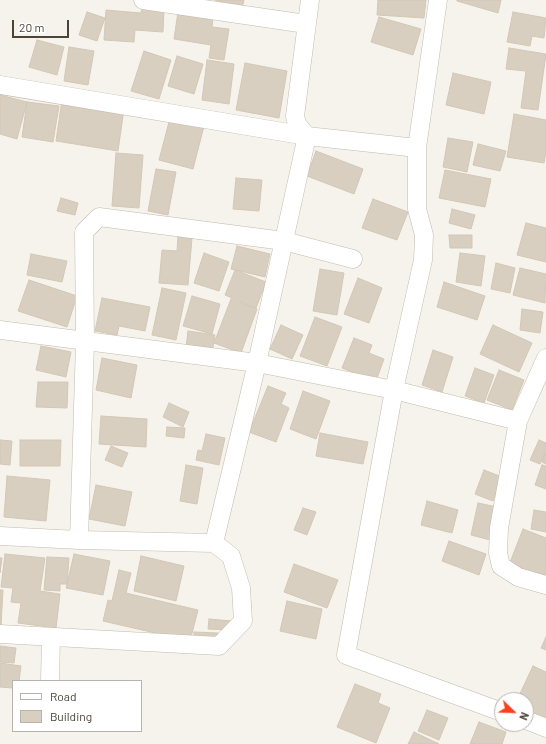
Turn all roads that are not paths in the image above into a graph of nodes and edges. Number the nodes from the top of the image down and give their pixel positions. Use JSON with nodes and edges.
{"nodes":[{"id":1,"x":142,"y":0,"type":"edge"},
{"id":2,"x":310,"y":0,"type":"edge"},
{"id":3,"x":438,"y":0,"type":"edge"},
{"id":4,"x":187,"y":3,"type":"edge"},
{"id":5,"x":306,"y":24,"type":"junction"},
{"id":6,"x":0,"y":85,"type":"edge"},
{"id":7,"x":307,"y":136,"type":"junction"},
{"id":8,"x":417,"y":148,"type":"junction"},
{"id":9,"x":284,"y":241,"type":"junction"},
{"id":10,"x":353,"y":259,"type":"dead end"},
{"id":11,"x":0,"y":330,"type":"edge"},
{"id":12,"x":85,"y":342,"type":"junction"},
{"id":13,"x":546,"y":358,"type":"edge"},
{"id":14,"x":257,"y":363,"type":"junction"},
{"id":15,"x":394,"y":390,"type":"junction"},
{"id":16,"x":518,"y":421,"type":"junction"},
{"id":17,"x":0,"y":536,"type":"edge"},
{"id":18,"x":79,"y":540,"type":"junction"},
{"id":19,"x":214,"y":543,"type":"junction"},
{"id":20,"x":546,"y":585,"type":"edge"},
{"id":21,"x":0,"y":634,"type":"edge"},
{"id":22,"x":51,"y":637,"type":"junction"},
{"id":23,"x":50,"y":680,"type":"edge"},
{"id":24,"x":494,"y":709,"type":"edge"},
{"id":25,"x":534,"y":723,"type":"edge"},
{"id":26,"x":546,"y":728,"type":"edge"}],
"edges":[{"from":1,"to":4,"type":"street"},
{"from":2,"to":5,"type":"street"},
{"from":3,"to":8,"type":"street"},
{"from":4,"to":5,"type":"street"},
{"from":5,"to":7,"type":"street"},
{"from":6,"to":7,"type":"street"},
{"from":7,"to":8,"type":"street"},
{"from":7,"to":9,"type":"street"},
{"from":8,"to":15,"type":"street"},
{"from":9,"to":10,"type":"street"},
{"from":9,"to":12,"type":"street"},
{"from":9,"to":14,"type":"street"},
{"from":11,"to":12,"type":"street"},
{"from":12,"to":14,"type":"street"},
{"from":12,"to":18,"type":"street"},
{"from":13,"to":16,"type":"street"},
{"from":14,"to":15,"type":"street"},
{"from":14,"to":19,"type":"street"},
{"from":15,"to":16,"type":"street"},
{"from":15,"to":24,"type":"street"},
{"from":16,"to":20,"type":"street"},
{"from":17,"to":18,"type":"street"},
{"from":18,"to":19,"type":"street"},
{"from":19,"to":22,"type":"street"},
{"from":21,"to":22,"type":"street"},
{"from":22,"to":23,"type":"street"},
{"from":25,"to":26,"type":"street"}]}
